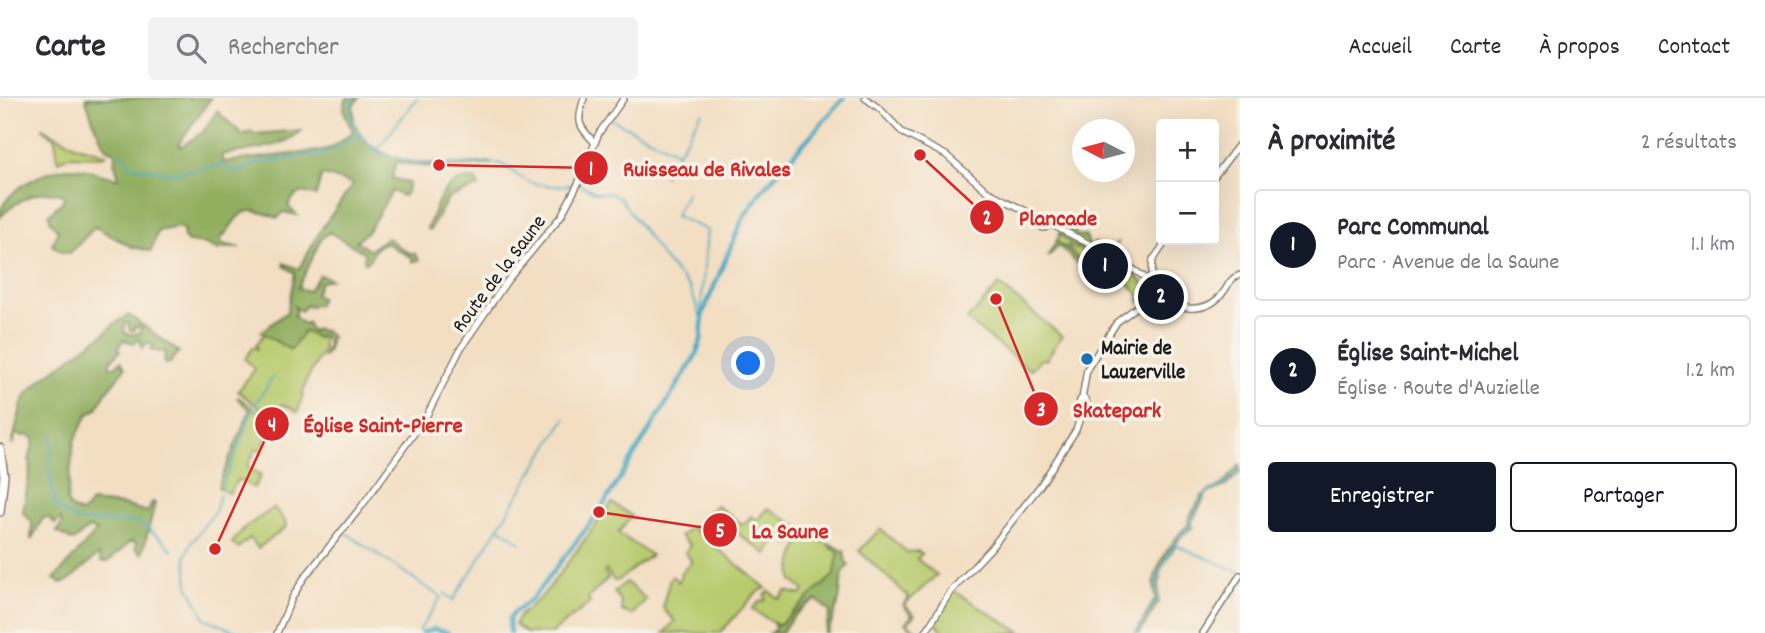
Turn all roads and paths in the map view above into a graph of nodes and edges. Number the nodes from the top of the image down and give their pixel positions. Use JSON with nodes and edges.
{"nodes":[{"id":1,"x":584,"y":98,"type":"edge"},
{"id":2,"x":625,"y":98,"type":"edge"},
{"id":3,"x":865,"y":98,"type":"edge"},
{"id":4,"x":594,"y":141,"type":"junction"},
{"id":5,"x":1240,"y":143,"type":"edge"},
{"id":6,"x":1219,"y":170,"type":"edge"},
{"id":7,"x":1163,"y":245,"type":"edge"},
{"id":8,"x":1240,"y":275,"type":"edge"},
{"id":9,"x":1151,"y":279,"type":"junction"},
{"id":10,"x":1150,"y":297,"type":"junction"},
{"id":11,"x":0,"y":448,"type":"edge"},
{"id":12,"x":0,"y":512,"type":"edge"},
{"id":13,"x":1240,"y":575,"type":"edge"},
{"id":14,"x":277,"y":633,"type":"edge"},
{"id":15,"x":926,"y":633,"type":"edge"},
{"id":16,"x":1203,"y":633,"type":"edge"}],
"edges":[{"from":1,"to":4,"type":"street"},
{"from":2,"to":4,"type":"street","name":"Route de la Saune"},
{"from":3,"to":9,"type":"street"},
{"from":4,"to":14,"type":"street","name":"Route de la Saune"},
{"from":5,"to":6,"type":"street"},
{"from":7,"to":9,"type":"street"},
{"from":8,"to":10,"type":"street"},
{"from":9,"to":10,"type":"street"},
{"from":10,"to":15,"type":"street"},
{"from":11,"to":12,"type":"main road"},
{"from":13,"to":16,"type":"street"}]}
